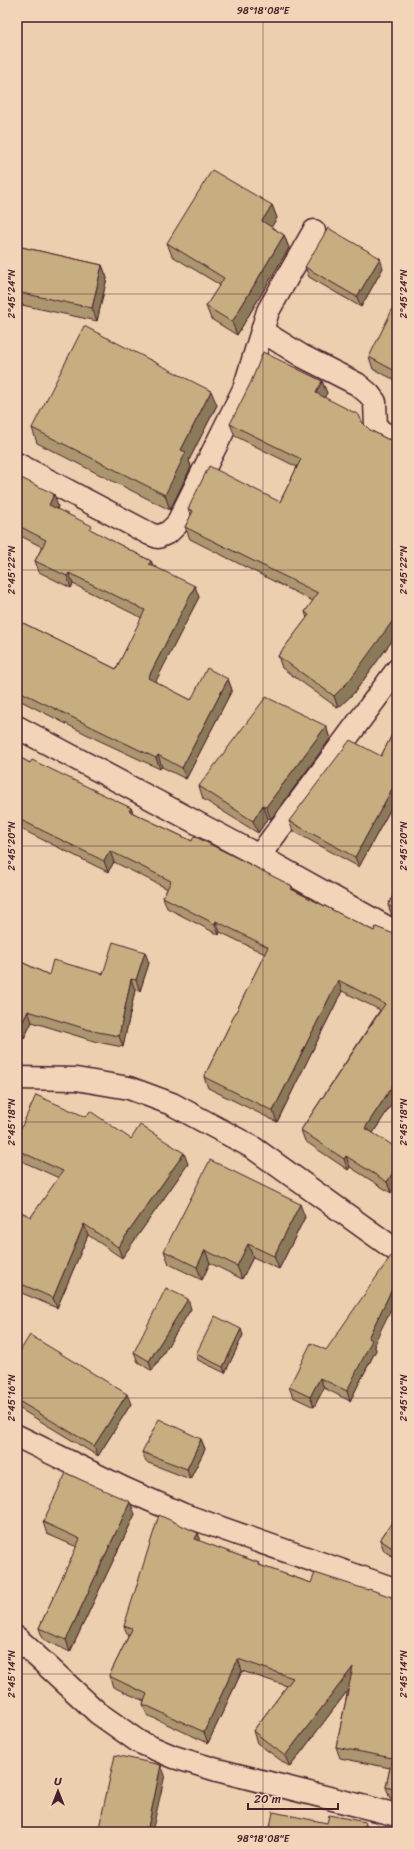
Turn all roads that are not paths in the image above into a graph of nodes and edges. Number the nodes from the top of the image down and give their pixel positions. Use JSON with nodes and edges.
{"nodes":[{"id":1,"x":314,"y":231,"type":"dead end"},
{"id":2,"x":262,"y":331,"type":"junction"},
{"id":3,"x":397,"y":440,"type":"edge"},
{"id":4,"x":17,"y":464,"type":"edge"},
{"id":5,"x":397,"y":670,"type":"edge"},
{"id":6,"x":17,"y":727,"type":"edge"},
{"id":7,"x":259,"y":856,"type":"junction"},
{"id":8,"x":397,"y":933,"type":"edge"},
{"id":9,"x":17,"y":1078,"type":"edge"},
{"id":10,"x":397,"y":1251,"type":"edge"},
{"id":11,"x":17,"y":1436,"type":"edge"},
{"id":12,"x":397,"y":1590,"type":"edge"},
{"id":13,"x":17,"y":1638,"type":"edge"},
{"id":14,"x":397,"y":1815,"type":"edge"}],
"edges":[{"from":1,"to":2,"type":"street"},
{"from":2,"to":3,"type":"street"},
{"from":2,"to":4,"type":"street"},
{"from":5,"to":7,"type":"street"},
{"from":6,"to":7,"type":"street"},
{"from":7,"to":8,"type":"street"},
{"from":9,"to":10,"type":"street"},
{"from":11,"to":12,"type":"street"},
{"from":13,"to":14,"type":"street"}]}
